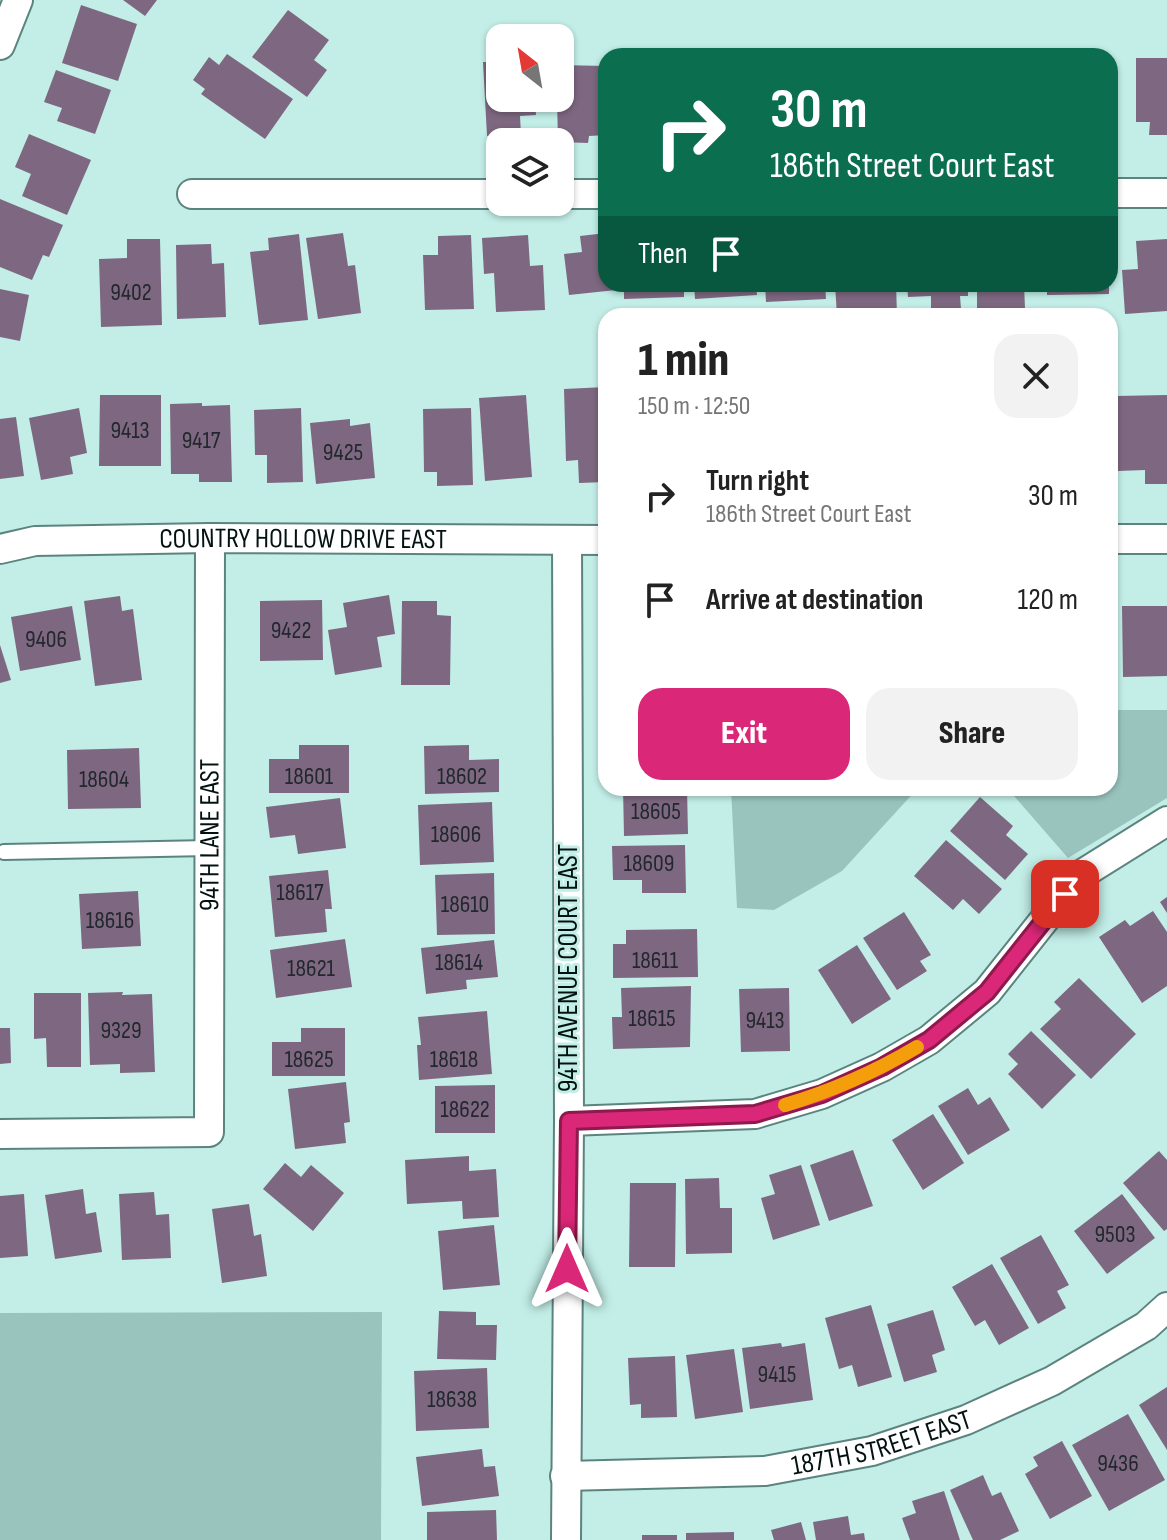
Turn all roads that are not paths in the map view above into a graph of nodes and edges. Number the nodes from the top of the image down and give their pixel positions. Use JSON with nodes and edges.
{"nodes":[{"id":1,"x":18,"y":0,"type":"edge"},
{"id":2,"x":0,"y":45,"type":"edge"},
{"id":3,"x":1118,"y":193,"type":"edge"},
{"id":4,"x":1167,"y":193,"type":"edge"},
{"id":5,"x":192,"y":194,"type":"dead end"},
{"id":6,"x":486,"y":194,"type":"edge"},
{"id":7,"x":574,"y":194,"type":"edge"},
{"id":8,"x":598,"y":194,"type":"edge"},
{"id":9,"x":210,"y":538,"type":"junction"},
{"id":10,"x":1118,"y":539,"type":"edge"},
{"id":11,"x":1167,"y":539,"type":"edge"},
{"id":12,"x":567,"y":540,"type":"junction"},
{"id":13,"x":598,"y":540,"type":"edge"},
{"id":14,"x":0,"y":549,"type":"edge"},
{"id":15,"x":1167,"y":821,"type":"edge"},
{"id":16,"x":209,"y":848,"type":"junction"},
{"id":17,"x":4,"y":852,"type":"dead end"},
{"id":18,"x":569,"y":1121,"type":"junction"},
{"id":19,"x":0,"y":1134,"type":"edge"},
{"id":20,"x":1167,"y":1307,"type":"edge"},
{"id":21,"x":565,"y":1476,"type":"junction"},
{"id":22,"x":566,"y":1540,"type":"edge"}],
"edges":[{"from":1,"to":2,"type":"street"},
{"from":3,"to":4,"type":"street"},
{"from":5,"to":6,"type":"street"},
{"from":7,"to":8,"type":"street"},
{"from":9,"to":12,"type":"street","name":"COUNTRY HOLLOW DRIVE EAST"},
{"from":9,"to":14,"type":"street","name":"COUNTRY HOLLOW DRIVE EAST"},
{"from":9,"to":16,"type":"street","name":"94TH LANE EAST"},
{"from":10,"to":11,"type":"street"},
{"from":12,"to":13,"type":"street","name":"COUNTRY HOLLOW DRIVE EAST"},
{"from":12,"to":18,"type":"street","name":"94TH AVENUE COURT EAST"},
{"from":15,"to":18,"type":"street"},
{"from":16,"to":17,"type":"lane"},
{"from":16,"to":19,"type":"street","name":"94TH LANE EAST"},
{"from":18,"to":21,"type":"street","name":"94TH AVENUE COURT EAST"},
{"from":20,"to":21,"type":"street","name":"187TH STREET EAST"},
{"from":21,"to":22,"type":"street","name":"94TH AVENUE COURT EAST"}]}
